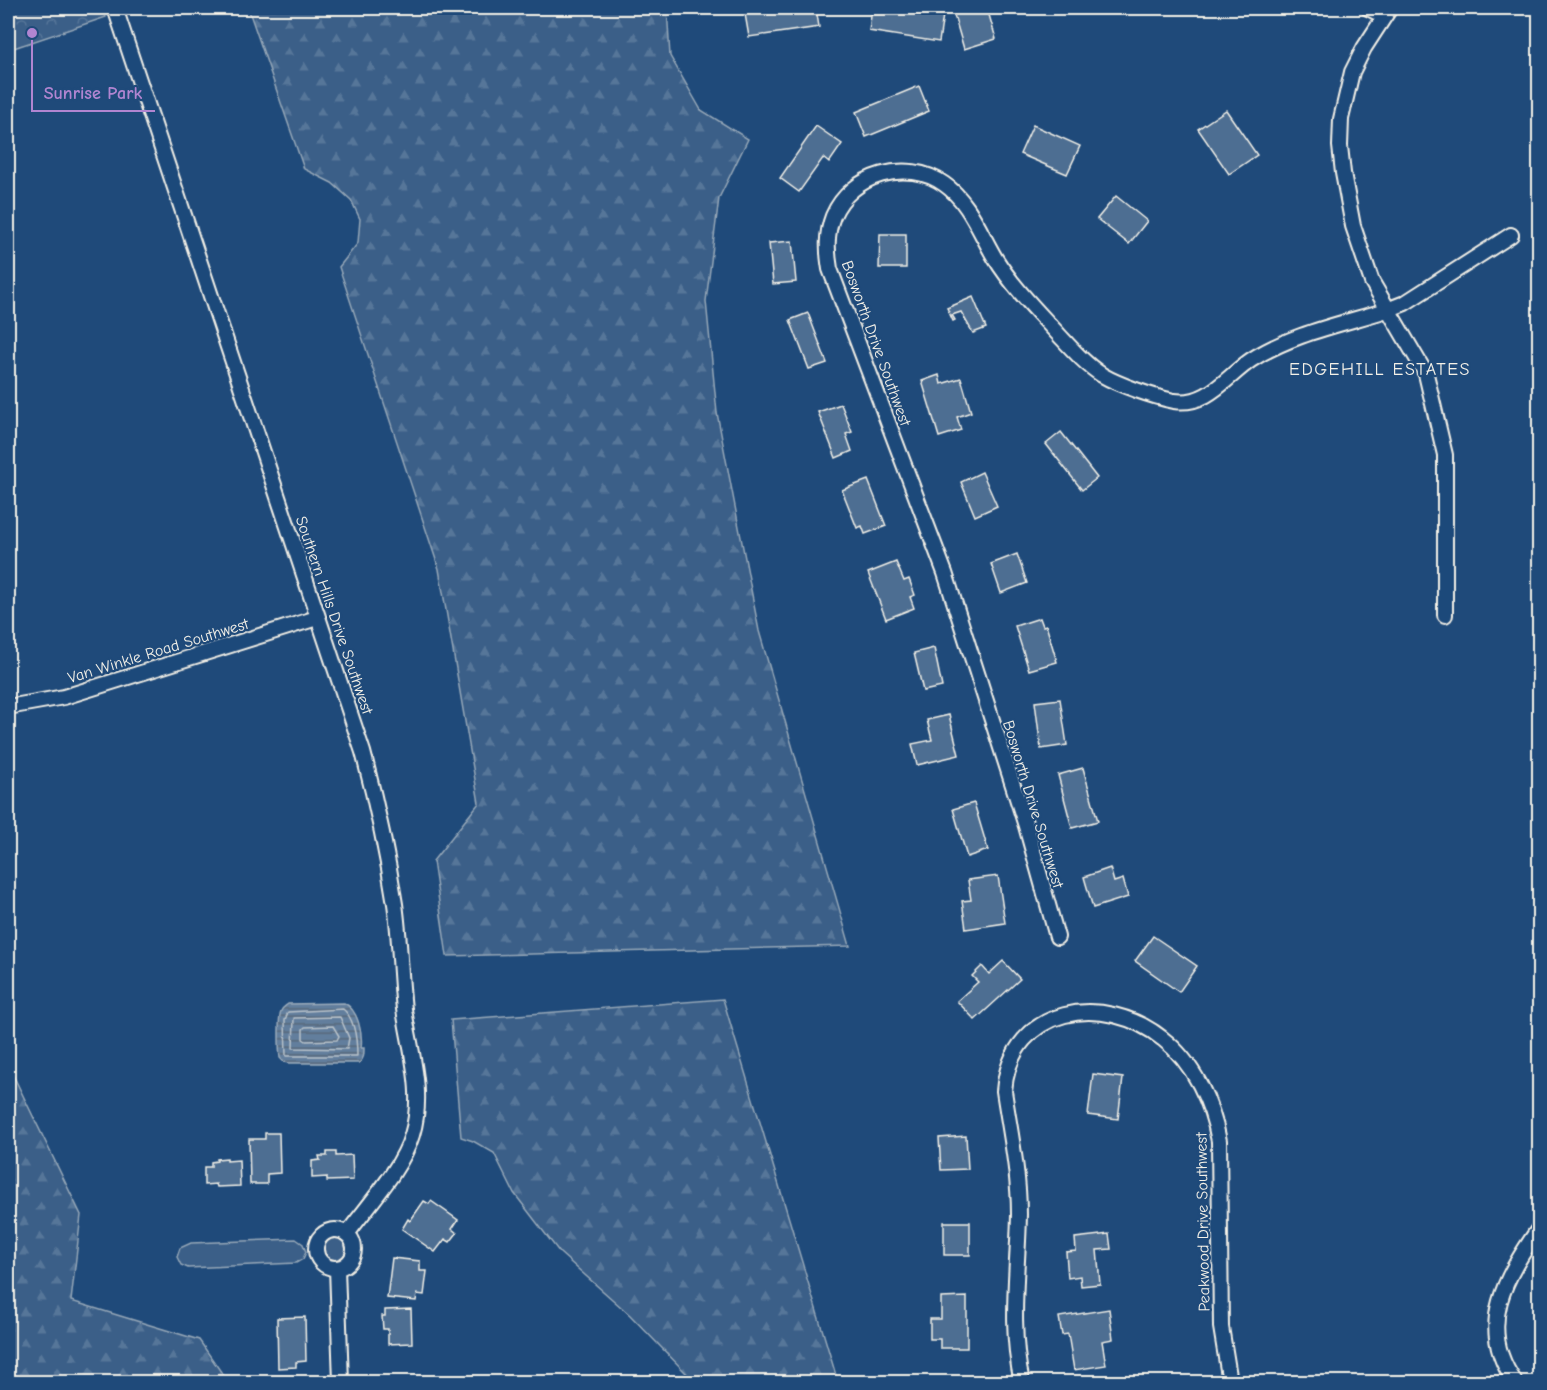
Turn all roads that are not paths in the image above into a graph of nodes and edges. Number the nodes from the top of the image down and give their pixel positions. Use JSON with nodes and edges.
{"nodes":[{"id":1,"x":115,"y":8,"type":"edge"},
{"id":2,"x":1368,"y":8,"type":"edge"},
{"id":3,"x":1387,"y":12,"type":"edge"},
{"id":4,"x":1512,"y":235,"type":"dead end"},
{"id":5,"x":1387,"y":310,"type":"junction"},
{"id":6,"x":1445,"y":615,"type":"dead end"},
{"id":7,"x":317,"y":618,"type":"junction"},
{"id":8,"x":8,"y":707,"type":"edge"},
{"id":9,"x":1057,"y":937,"type":"dead end"},
{"id":10,"x":1539,"y":1227,"type":"edge"},
{"id":11,"x":347,"y":1234,"type":"junction"},
{"id":12,"x":337,"y":1268,"type":"junction"},
{"id":13,"x":341,"y":1383,"type":"edge"},
{"id":14,"x":1022,"y":1383,"type":"edge"},
{"id":15,"x":1230,"y":1383,"type":"edge"},
{"id":16,"x":1515,"y":1383,"type":"edge"}],
"edges":[{"from":1,"to":7,"type":"street","name":"Southern Hills Drive Southwest"},
{"from":2,"to":3,"type":"street"},
{"from":3,"to":5,"type":"street"},
{"from":4,"to":5,"type":"street","name":"Bosworth Drive Southwest"},
{"from":5,"to":6,"type":"street"},
{"from":5,"to":9,"type":"street","name":"Bosworth Drive Southwest"},
{"from":7,"to":8,"type":"street","name":"Van Winkle Road Southwest"},
{"from":7,"to":11,"type":"street","name":"Southern Hills Drive Southwest"},
{"from":10,"to":16,"type":"street"},
{"from":11,"to":12,"type":"street"},
{"from":11,"to":12,"type":"street"},
{"from":12,"to":13,"type":"street"},
{"from":14,"to":15,"type":"street","name":"Peakwood Drive Southwest"}]}
